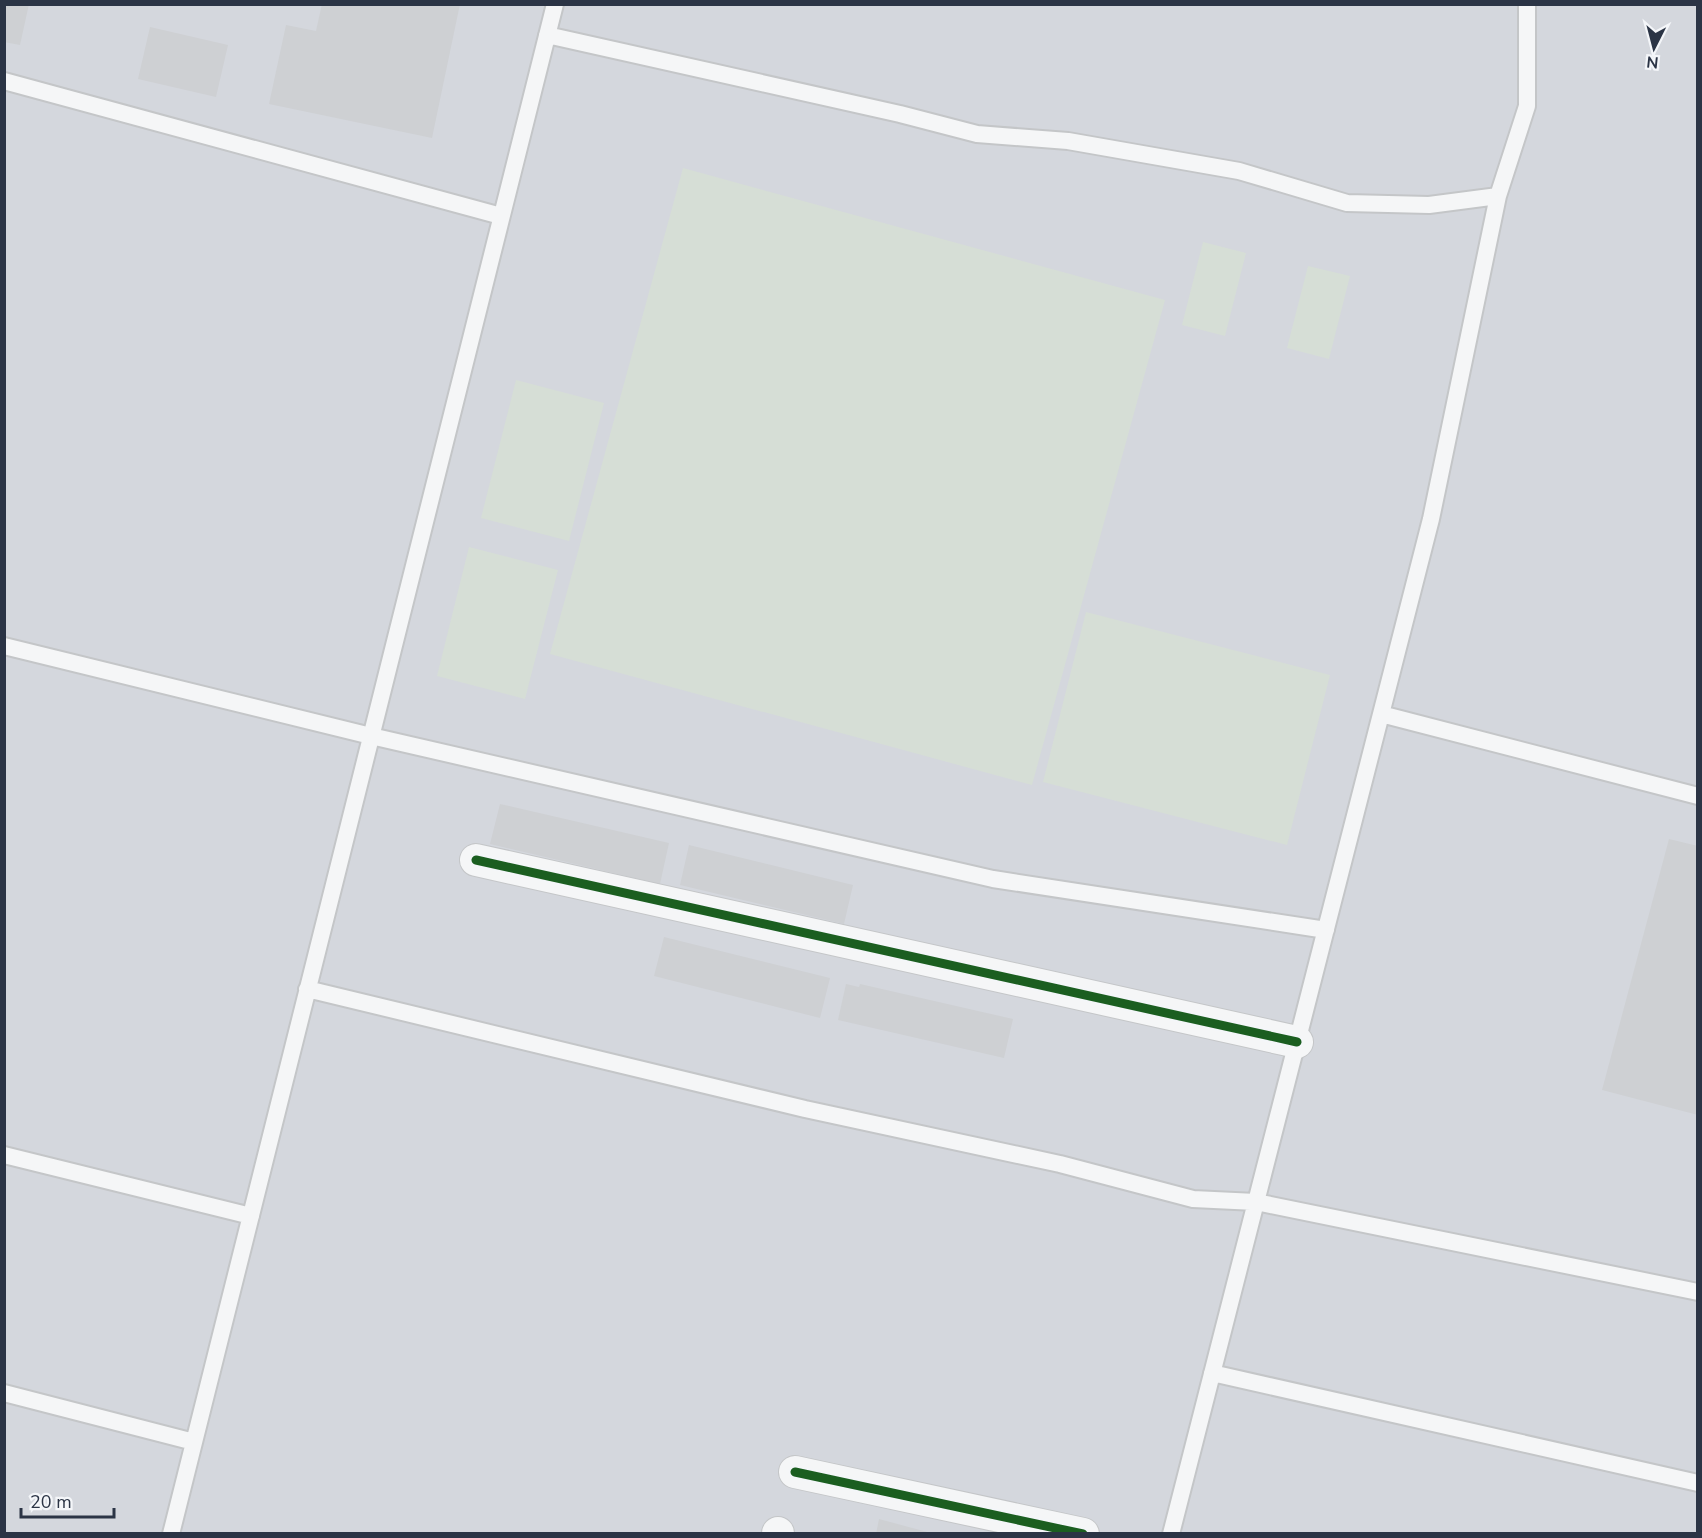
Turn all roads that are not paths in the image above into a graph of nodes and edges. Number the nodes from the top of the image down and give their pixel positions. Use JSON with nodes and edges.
{"nodes":[{"id":1,"x":555,"y":4,"type":"edge"},
{"id":2,"x":1527,"y":4,"type":"edge"},
{"id":3,"x":547,"y":35,"type":"junction"},
{"id":4,"x":4,"y":81,"type":"edge"},
{"id":5,"x":1498,"y":196,"type":"junction"},
{"id":6,"x":501,"y":216,"type":"junction"},
{"id":7,"x":4,"y":646,"type":"edge"},
{"id":8,"x":1381,"y":714,"type":"junction"},
{"id":9,"x":371,"y":735,"type":"junction"},
{"id":10,"x":1698,"y":796,"type":"edge"},
{"id":11,"x":476,"y":860,"type":"dead end"},
{"id":12,"x":1326,"y":930,"type":"junction"},
{"id":13,"x":307,"y":989,"type":"junction"},
{"id":14,"x":1297,"y":1042,"type":"junction"},
{"id":15,"x":4,"y":1155,"type":"edge"},
{"id":16,"x":1256,"y":1202,"type":"junction"},
{"id":17,"x":251,"y":1215,"type":"junction"},
{"id":18,"x":1698,"y":1292,"type":"edge"},
{"id":19,"x":1212,"y":1373,"type":"junction"},
{"id":20,"x":4,"y":1393,"type":"edge"},
{"id":21,"x":194,"y":1442,"type":"junction"},
{"id":22,"x":795,"y":1472,"type":"dead end"},
{"id":23,"x":1698,"y":1483,"type":"edge"},
{"id":24,"x":171,"y":1533,"type":"edge"},
{"id":25,"x":1083,"y":1533,"type":"edge"},
{"id":26,"x":1171,"y":1533,"type":"edge"}],
"edges":[{"from":1,"to":3,"type":"lane"},
{"from":2,"to":5,"type":"lane"},
{"from":3,"to":5,"type":"lane"},
{"from":3,"to":6,"type":"lane"},
{"from":4,"to":6,"type":"lane"},
{"from":5,"to":8,"type":"lane"},
{"from":6,"to":9,"type":"lane"},
{"from":7,"to":9,"type":"lane"},
{"from":8,"to":10,"type":"lane"},
{"from":8,"to":12,"type":"lane"},
{"from":9,"to":12,"type":"lane"},
{"from":9,"to":13,"type":"lane"},
{"from":11,"to":14,"type":"street"},
{"from":12,"to":14,"type":"lane"},
{"from":13,"to":16,"type":"lane"},
{"from":13,"to":17,"type":"lane"},
{"from":14,"to":16,"type":"lane"},
{"from":15,"to":17,"type":"lane"},
{"from":16,"to":18,"type":"lane"},
{"from":16,"to":19,"type":"lane"},
{"from":17,"to":21,"type":"lane"},
{"from":19,"to":23,"type":"lane"},
{"from":19,"to":26,"type":"lane"},
{"from":20,"to":21,"type":"lane"},
{"from":21,"to":24,"type":"lane"},
{"from":22,"to":25,"type":"street"}]}
